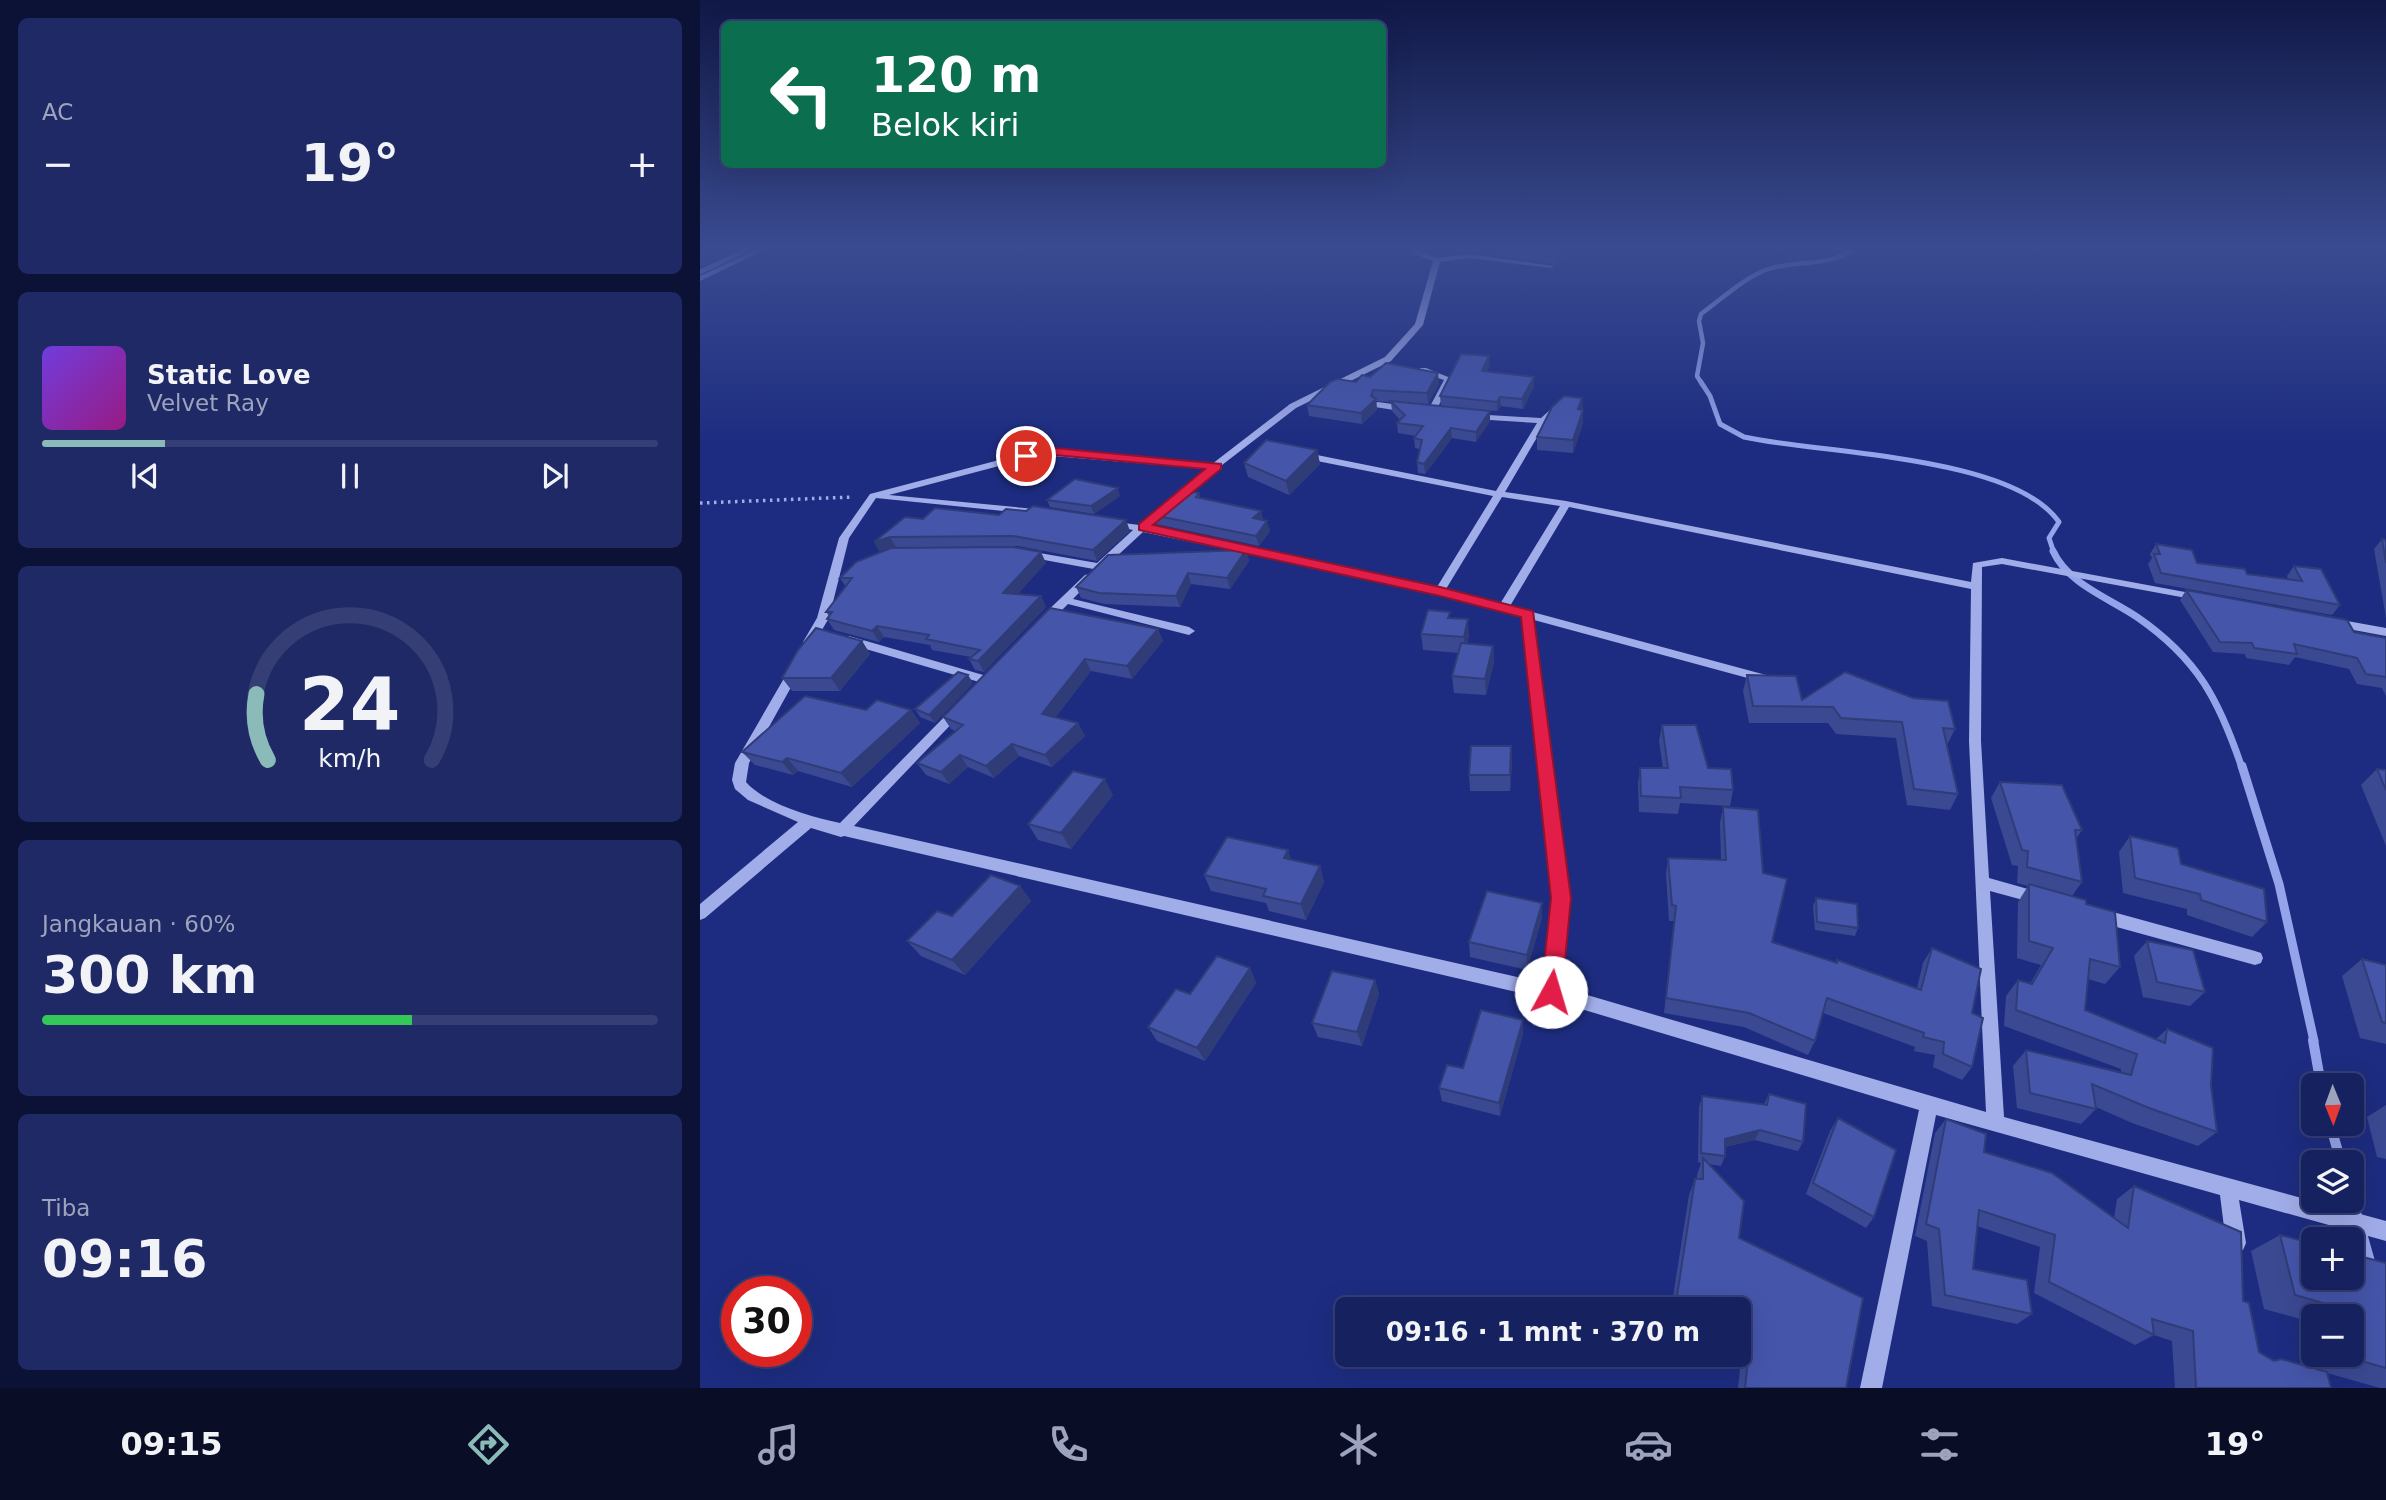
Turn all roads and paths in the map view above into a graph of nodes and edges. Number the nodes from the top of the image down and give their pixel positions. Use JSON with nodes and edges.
{"nodes":[{"id":1,"x":1422,"y":315,"type":"edge"},
{"id":2,"x":1381,"y":365,"type":"junction"},
{"id":3,"x":1392,"y":366,"type":"edge"},
{"id":4,"x":1415,"y":369,"type":"edge"},
{"id":5,"x":1563,"y":401,"type":"edge"},
{"id":6,"x":1378,"y":405,"type":"edge"},
{"id":7,"x":1431,"y":412,"type":"junction"},
{"id":8,"x":1444,"y":413,"type":"edge"},
{"id":9,"x":1469,"y":415,"type":"edge"},
{"id":10,"x":1544,"y":421,"type":"junction"},
{"id":11,"x":1247,"y":444,"type":"junction"},
{"id":12,"x":1260,"y":446,"type":"edge"},
{"id":13,"x":1287,"y":452,"type":"edge"},
{"id":14,"x":1216,"y":467,"type":"junction"},
{"id":15,"x":1499,"y":494,"type":"junction"},
{"id":16,"x":873,"y":496,"type":"junction"},
{"id":17,"x":700,"y":503,"type":"edge"},
{"id":18,"x":1566,"y":504,"type":"junction"},
{"id":19,"x":1056,"y":514,"type":"edge"},
{"id":20,"x":1106,"y":522,"type":"edge"},
{"id":21,"x":1143,"y":527,"type":"junction"},
{"id":22,"x":1017,"y":552,"type":"edge"},
{"id":23,"x":1099,"y":568,"type":"junction"},
{"id":24,"x":2093,"y":578,"type":"joint"},
{"id":25,"x":1977,"y":587,"type":"junction"},
{"id":26,"x":1440,"y":592,"type":"junction"},
{"id":27,"x":1065,"y":600,"type":"junction"},
{"id":28,"x":2213,"y":600,"type":"edge"},
{"id":29,"x":1503,"y":608,"type":"junction"},
{"id":30,"x":1528,"y":614,"type":"junction"},
{"id":31,"x":2319,"y":620,"type":"edge"},
{"id":32,"x":1039,"y":627,"type":"edge"},
{"id":33,"x":1189,"y":631,"type":"dead end"},
{"id":34,"x":2386,"y":632,"type":"edge"},
{"id":35,"x":827,"y":634,"type":"junction"},
{"id":36,"x":986,"y":681,"type":"edge"},
{"id":37,"x":1785,"y":684,"type":"edge"},
{"id":38,"x":967,"y":701,"type":"edge"},
{"id":39,"x":809,"y":821,"type":"junction"},
{"id":40,"x":841,"y":831,"type":"junction"},
{"id":41,"x":1984,"y":883,"type":"junction"},
{"id":42,"x":2048,"y":901,"type":"edge"},
{"id":43,"x":2087,"y":912,"type":"edge"},
{"id":44,"x":700,"y":913,"type":"edge"},
{"id":45,"x":2255,"y":958,"type":"dead end"},
{"id":46,"x":1551,"y":992,"type":"junction"},
{"id":47,"x":1929,"y":1104,"type":"junction"},
{"id":48,"x":1995,"y":1124,"type":"junction"},
{"id":49,"x":2228,"y":1188,"type":"junction"},
{"id":50,"x":2386,"y":1231,"type":"edge"},
{"id":51,"x":2239,"y":1266,"type":"edge"},
{"id":52,"x":1871,"y":1388,"type":"edge"}],
"edges":[{"from":1,"to":2,"type":"street"},
{"from":2,"to":3,"type":"street"},
{"from":2,"to":11,"type":"street"},
{"from":4,"to":7,"type":"street"},
{"from":5,"to":10,"type":"street"},
{"from":6,"to":7,"type":"street"},
{"from":7,"to":8,"type":"street"},
{"from":9,"to":10,"type":"street"},
{"from":10,"to":15,"type":"street"},
{"from":11,"to":12,"type":"street"},
{"from":11,"to":14,"type":"street"},
{"from":13,"to":15,"type":"street"},
{"from":14,"to":16,"type":"street"},
{"from":14,"to":21,"type":"street"},
{"from":15,"to":18,"type":"street"},
{"from":15,"to":26,"type":"street"},
{"from":16,"to":17,"type":"path"},
{"from":16,"to":19,"type":"street"},
{"from":16,"to":35,"type":"street"},
{"from":18,"to":25,"type":"street"},
{"from":18,"to":29,"type":"street"},
{"from":20,"to":21,"type":"street"},
{"from":21,"to":23,"type":"street"},
{"from":21,"to":26,"type":"street"},
{"from":22,"to":23,"type":"street"},
{"from":23,"to":27,"type":"street"},
{"from":24,"to":25,"type":"street"},
{"from":24,"to":28,"type":"street"},
{"from":25,"to":41,"type":"street"},
{"from":26,"to":29,"type":"street"},
{"from":27,"to":32,"type":"street"},
{"from":27,"to":33,"type":"street"},
{"from":29,"to":30,"type":"street"},
{"from":30,"to":37,"type":"street"},
{"from":30,"to":46,"type":"street"},
{"from":31,"to":34,"type":"street"},
{"from":35,"to":36,"type":"street"},
{"from":35,"to":39,"type":"street"},
{"from":38,"to":40,"type":"street"},
{"from":39,"to":40,"type":"street"},
{"from":39,"to":44,"type":"street"},
{"from":40,"to":46,"type":"street"},
{"from":41,"to":42,"type":"street"},
{"from":41,"to":48,"type":"street"},
{"from":43,"to":45,"type":"street"},
{"from":46,"to":47,"type":"street"},
{"from":47,"to":48,"type":"street"},
{"from":47,"to":52,"type":"street"},
{"from":48,"to":49,"type":"street"},
{"from":49,"to":50,"type":"street"},
{"from":49,"to":51,"type":"street"}]}
